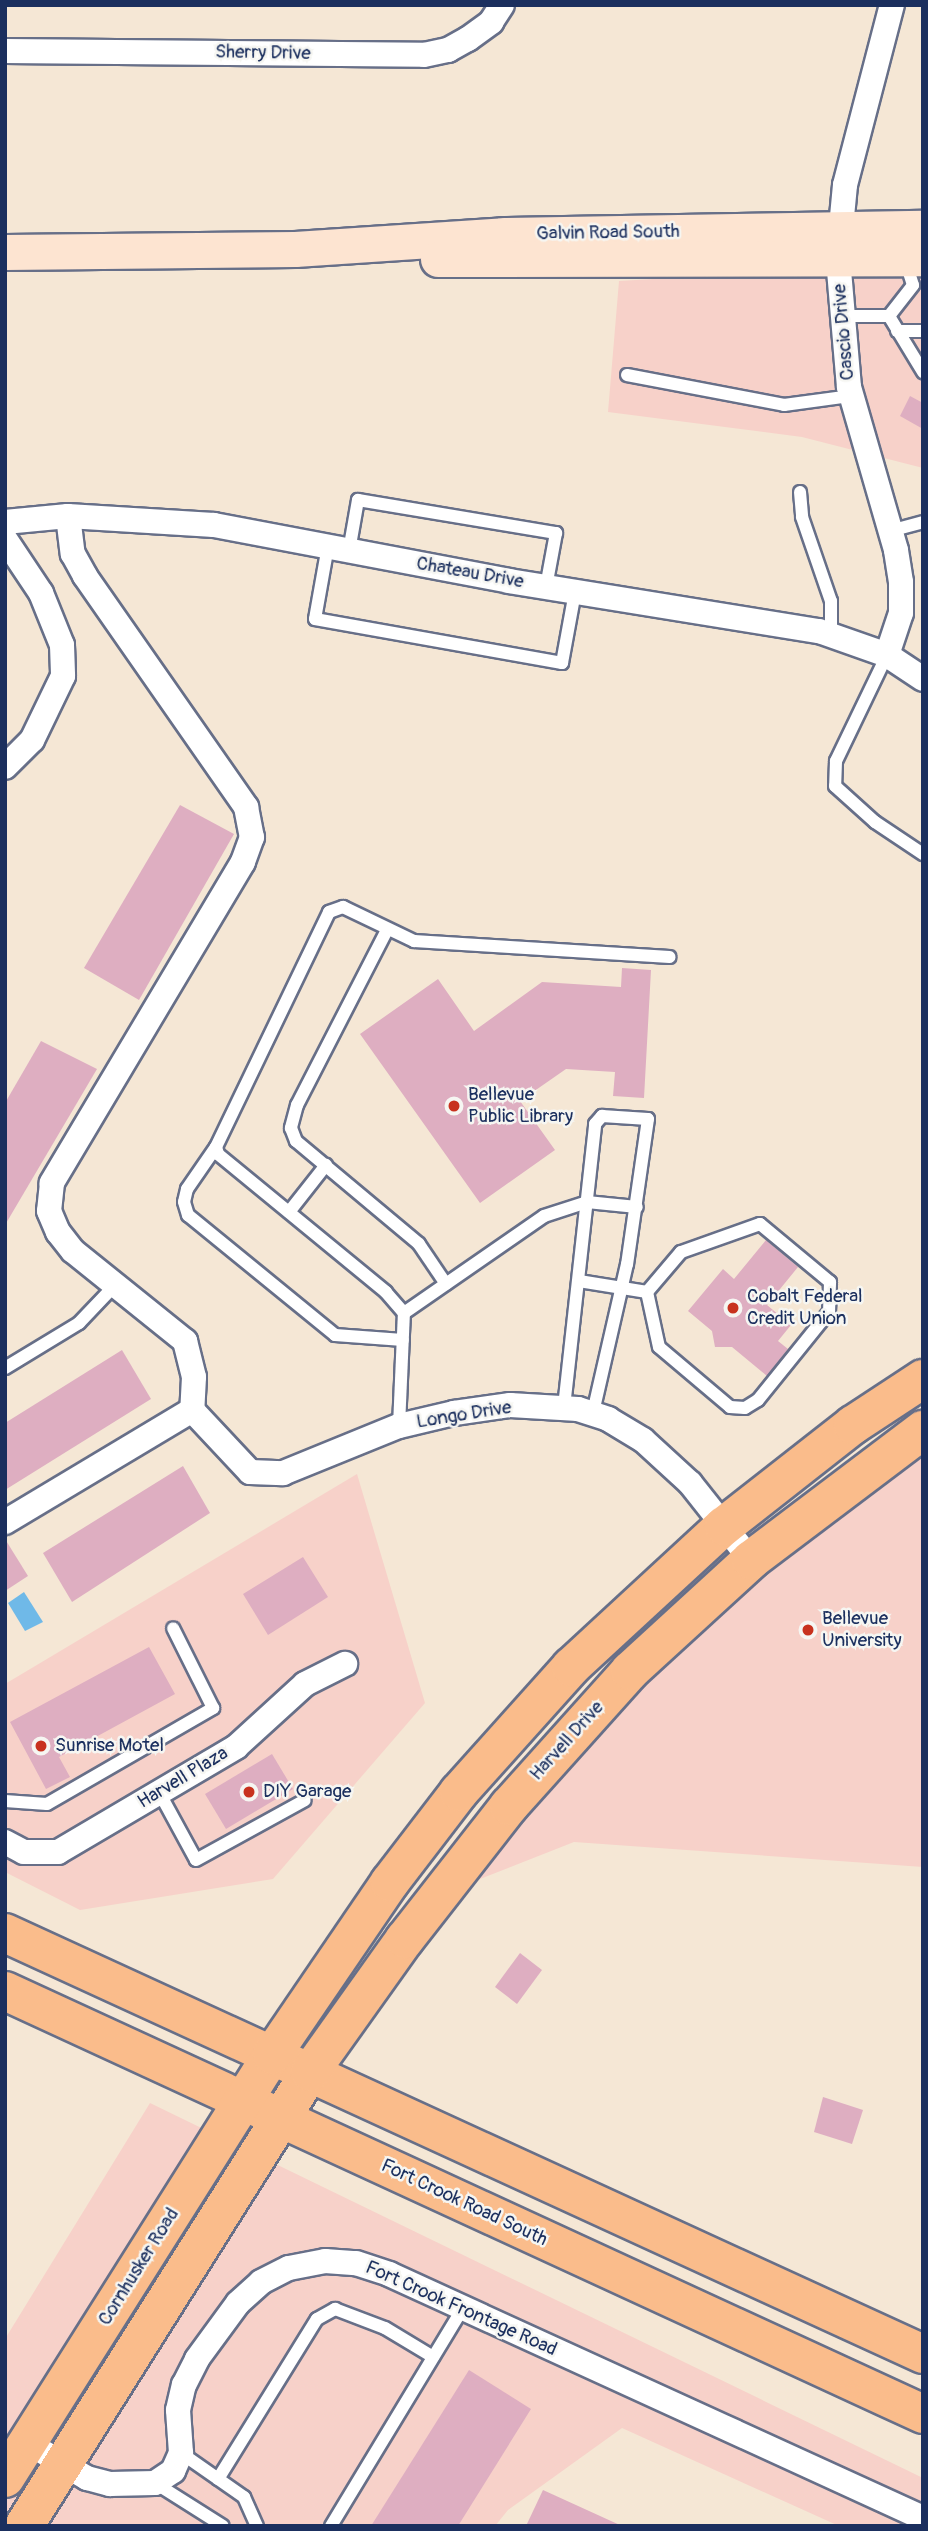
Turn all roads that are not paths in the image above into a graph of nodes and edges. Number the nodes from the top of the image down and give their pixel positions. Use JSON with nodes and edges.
{"nodes":[{"id":1,"x":502,"y":5,"type":"edge"},
{"id":2,"x":892,"y":5,"type":"edge"},
{"id":3,"x":5,"y":51,"type":"edge"},
{"id":4,"x":923,"y":228,"type":"edge"},
{"id":5,"x":838,"y":244,"type":"junction"},
{"id":6,"x":5,"y":252,"type":"edge"},
{"id":7,"x":915,"y":272,"type":"edge"},
{"id":8,"x":840,"y":316,"type":"junction"},
{"id":9,"x":889,"y":316,"type":"junction"},
{"id":10,"x":897,"y":331,"type":"junction"},
{"id":11,"x":923,"y":331,"type":"edge"},
{"id":12,"x":923,"y":372,"type":"edge"},
{"id":13,"x":627,"y":375,"type":"dead end"},
{"id":14,"x":851,"y":396,"type":"junction"},
{"id":15,"x":800,"y":492,"type":"dead end"},
{"id":16,"x":68,"y":516,"type":"junction"},
{"id":17,"x":5,"y":522,"type":"edge"},
{"id":18,"x":923,"y":522,"type":"edge"},
{"id":19,"x":890,"y":531,"type":"junction"},
{"id":20,"x":5,"y":538,"type":"edge"},
{"id":21,"x":339,"y":548,"type":"junction"},
{"id":22,"x":546,"y":587,"type":"junction"},
{"id":23,"x":575,"y":592,"type":"junction"},
{"id":24,"x":831,"y":635,"type":"junction"},
{"id":25,"x":887,"y":655,"type":"junction"},
{"id":26,"x":923,"y":679,"type":"edge"},
{"id":27,"x":5,"y":766,"type":"edge"},
{"id":28,"x":923,"y":854,"type":"edge"},
{"id":29,"x":387,"y":930,"type":"junction"},
{"id":30,"x":669,"y":957,"type":"dead end"},
{"id":31,"x":216,"y":1147,"type":"junction"},
{"id":32,"x":326,"y":1165,"type":"junction"},
{"id":33,"x":587,"y":1202,"type":"junction"},
{"id":34,"x":637,"y":1207,"type":"junction"},
{"id":35,"x":289,"y":1212,"type":"junction"},
{"id":36,"x":579,"y":1282,"type":"junction"},
{"id":37,"x":446,"y":1284,"type":"junction"},
{"id":38,"x":115,"y":1285,"type":"junction"},
{"id":39,"x":622,"y":1287,"type":"junction"},
{"id":40,"x":647,"y":1292,"type":"junction"},
{"id":41,"x":404,"y":1313,"type":"junction"},
{"id":42,"x":403,"y":1340,"type":"junction"},
{"id":43,"x":5,"y":1368,"type":"edge"},
{"id":44,"x":923,"y":1379,"type":"edge"},
{"id":45,"x":564,"y":1407,"type":"junction"},
{"id":46,"x":192,"y":1410,"type":"junction"},
{"id":47,"x":593,"y":1413,"type":"junction"},
{"id":48,"x":400,"y":1426,"type":"junction"},
{"id":49,"x":923,"y":1430,"type":"edge"},
{"id":50,"x":5,"y":1522,"type":"edge"},
{"id":51,"x":724,"y":1526,"type":"junction"},
{"id":52,"x":751,"y":1560,"type":"junction"},
{"id":53,"x":173,"y":1628,"type":"dead end"},
{"id":54,"x":345,"y":1664,"type":"dead end"},
{"id":55,"x":159,"y":1792,"type":"junction"},
{"id":56,"x":6,"y":1797,"type":"edge"},
{"id":57,"x":305,"y":1800,"type":"dead end"},
{"id":58,"x":5,"y":1842,"type":"edge"},
{"id":59,"x":5,"y":1933,"type":"edge"},
{"id":60,"x":5,"y":1991,"type":"edge"},
{"id":61,"x":272,"y":2055,"type":"junction"},
{"id":62,"x":310,"y":2072,"type":"junction"},
{"id":63,"x":243,"y":2102,"type":"junction"},
{"id":64,"x":281,"y":2119,"type":"junction"},
{"id":65,"x":463,"y":2308,"type":"junction"},
{"id":66,"x":923,"y":2354,"type":"edge"},
{"id":67,"x":433,"y":2357,"type":"junction"},
{"id":68,"x":923,"y":2414,"type":"edge"},
{"id":69,"x":28,"y":2443,"type":"junction"},
{"id":70,"x":181,"y":2453,"type":"junction"},
{"id":71,"x":63,"y":2466,"type":"junction"},
{"id":72,"x":5,"y":2478,"type":"edge"},
{"id":73,"x":218,"y":2479,"type":"junction"},
{"id":74,"x":155,"y":2483,"type":"junction"},
{"id":75,"x":920,"y":2510,"type":"edge"},
{"id":76,"x":24,"y":2526,"type":"edge"},
{"id":77,"x":223,"y":2526,"type":"edge"},
{"id":78,"x":257,"y":2526,"type":"edge"},
{"id":79,"x":331,"y":2526,"type":"edge"}],
"edges":[{"from":1,"to":3,"type":"street","name":"Sherry Drive"},
{"from":2,"to":5,"type":"street","name":"Cascio Drive"},
{"from":4,"to":5,"type":"main road","name":"Galvin Road South"},
{"from":5,"to":6,"type":"main road","name":"Galvin Road South"},
{"from":5,"to":7,"type":"main road","name":"Galvin Road South"},
{"from":5,"to":8,"type":"street","name":"Cascio Drive"},
{"from":7,"to":9,"type":"lane"},
{"from":8,"to":9,"type":"lane"},
{"from":8,"to":14,"type":"street","name":"Cascio Drive"},
{"from":9,"to":10,"type":"lane"},
{"from":10,"to":11,"type":"lane"},
{"from":10,"to":12,"type":"lane"},
{"from":13,"to":14,"type":"lane"},
{"from":14,"to":19,"type":"street","name":"Cascio Drive"},
{"from":15,"to":24,"type":"lane"},
{"from":16,"to":17,"type":"street","name":"Chateau Drive"},
{"from":16,"to":21,"type":"street","name":"Chateau Drive"},
{"from":16,"to":38,"type":"street"},
{"from":18,"to":19,"type":"lane"},
{"from":19,"to":25,"type":"street","name":"Cascio Drive"},
{"from":20,"to":27,"type":"street"},
{"from":21,"to":22,"type":"street","name":"Chateau Drive"},
{"from":21,"to":22,"type":"lane"},
{"from":21,"to":23,"type":"lane"},
{"from":22,"to":23,"type":"street","name":"Chateau Drive"},
{"from":23,"to":24,"type":"street","name":"Chateau Drive"},
{"from":24,"to":25,"type":"street","name":"Chateau Drive"},
{"from":25,"to":26,"type":"street","name":"Chateau Drive"},
{"from":25,"to":28,"type":"lane"},
{"from":29,"to":30,"type":"lane"},
{"from":29,"to":31,"type":"lane"},
{"from":29,"to":32,"type":"lane"},
{"from":31,"to":35,"type":"lane"},
{"from":31,"to":42,"type":"lane"},
{"from":32,"to":35,"type":"lane"},
{"from":32,"to":37,"type":"lane"},
{"from":33,"to":34,"type":"lane"},
{"from":33,"to":34,"type":"lane"},
{"from":33,"to":36,"type":"lane"},
{"from":33,"to":37,"type":"lane"},
{"from":34,"to":39,"type":"lane"},
{"from":35,"to":41,"type":"lane"},
{"from":36,"to":39,"type":"lane"},
{"from":36,"to":45,"type":"lane"},
{"from":37,"to":41,"type":"lane"},
{"from":38,"to":43,"type":"lane"},
{"from":38,"to":46,"type":"street"},
{"from":39,"to":40,"type":"lane"},
{"from":39,"to":47,"type":"lane"},
{"from":40,"to":40,"type":"lane"},
{"from":41,"to":42,"type":"lane"},
{"from":42,"to":48,"type":"lane"},
{"from":44,"to":51,"type":"main road"},
{"from":45,"to":47,"type":"street","name":"Longo Drive"},
{"from":45,"to":48,"type":"street","name":"Longo Drive"},
{"from":46,"to":48,"type":"street","name":"Longo Drive"},
{"from":46,"to":50,"type":"street"},
{"from":47,"to":51,"type":"street","name":"Longo Drive"},
{"from":49,"to":52,"type":"main road","name":"Harvell Drive"},
{"from":51,"to":52,"type":"street","name":"Longo Drive"},
{"from":51,"to":61,"type":"main road"},
{"from":52,"to":62,"type":"main road","name":"Harvell Drive"},
{"from":53,"to":56,"type":"lane"},
{"from":54,"to":55,"type":"street","name":"Harvell Plaza"},
{"from":55,"to":57,"type":"lane"},
{"from":55,"to":58,"type":"street","name":"Harvell Plaza"},
{"from":59,"to":61,"type":"main road"},
{"from":60,"to":63,"type":"main road","name":"Fort Crook Road South"},
{"from":61,"to":62,"type":"main road"},
{"from":61,"to":63,"type":"main road","name":"Cornhusker Road"},
{"from":62,"to":64,"type":"main road","name":"Harvell Drive"},
{"from":62,"to":66,"type":"main road"},
{"from":63,"to":64,"type":"main road","name":"Fort Crook Road South"},
{"from":63,"to":69,"type":"main road","name":"Cornhusker Road"},
{"from":64,"to":68,"type":"main road","name":"Fort Crook Road South"},
{"from":64,"to":71,"type":"main road"},
{"from":65,"to":67,"type":"lane"},
{"from":65,"to":70,"type":"street","name":"Fort Crook Frontage Road"},
{"from":65,"to":75,"type":"street","name":"Fort Crook Frontage Road"},
{"from":67,"to":73,"type":"lane"},
{"from":67,"to":79,"type":"lane"},
{"from":69,"to":71,"type":"street"},
{"from":69,"to":72,"type":"main road","name":"Cornhusker Road"},
{"from":70,"to":73,"type":"lane"},
{"from":70,"to":74,"type":"street"},
{"from":71,"to":74,"type":"street"},
{"from":71,"to":76,"type":"main road"},
{"from":73,"to":78,"type":"lane"},
{"from":74,"to":77,"type":"lane"}]}
